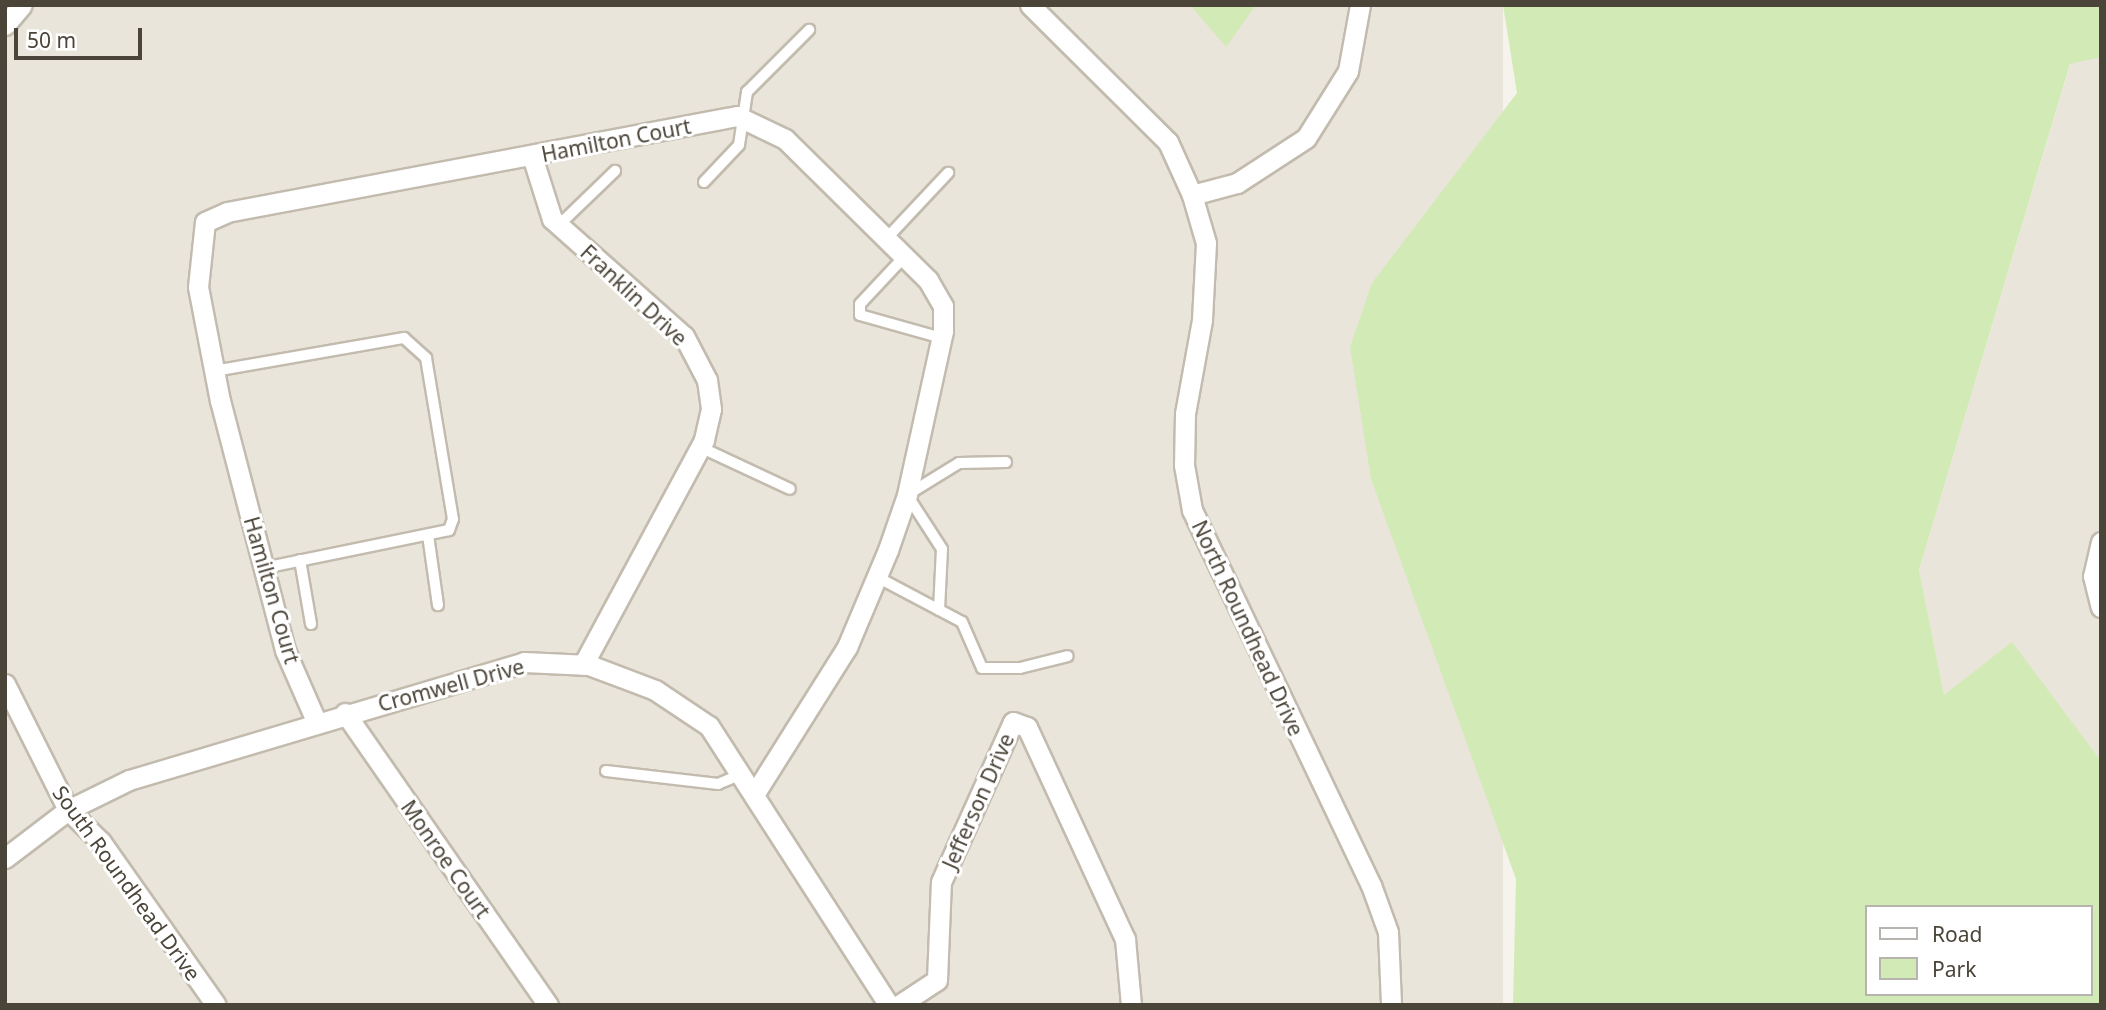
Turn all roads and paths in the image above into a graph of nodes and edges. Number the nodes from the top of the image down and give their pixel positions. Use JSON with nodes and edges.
{"nodes":[{"id":1,"x":22,"y":5,"type":"edge"},
{"id":2,"x":1030,"y":5,"type":"edge"},
{"id":3,"x":1360,"y":5,"type":"edge"},
{"id":4,"x":5,"y":25,"type":"edge"},
{"id":5,"x":809,"y":30,"type":"dead end"},
{"id":6,"x":743,"y":118,"type":"junction"},
{"id":7,"x":532,"y":156,"type":"junction"},
{"id":8,"x":615,"y":172,"type":"dead end"},
{"id":9,"x":948,"y":173,"type":"dead end"},
{"id":10,"x":704,"y":181,"type":"dead end"},
{"id":11,"x":1192,"y":195,"type":"junction"},
{"id":12,"x":559,"y":225,"type":"junction"},
{"id":13,"x":886,"y":239,"type":"junction"},
{"id":14,"x":904,"y":257,"type":"junction"},
{"id":15,"x":942,"y":338,"type":"junction"},
{"id":16,"x":214,"y":370,"type":"junction"},
{"id":17,"x":700,"y":447,"type":"junction"},
{"id":18,"x":1006,"y":462,"type":"dead end"},
{"id":19,"x":790,"y":489,"type":"dead end"},
{"id":20,"x":907,"y":495,"type":"junction"},
{"id":21,"x":428,"y":535,"type":"junction"},
{"id":22,"x":2101,"y":542,"type":"edge"},
{"id":23,"x":300,"y":560,"type":"junction"},
{"id":24,"x":264,"y":568,"type":"junction"},
{"id":25,"x":877,"y":577,"type":"junction"},
{"id":26,"x":438,"y":605,"type":"dead end"},
{"id":27,"x":2101,"y":607,"type":"edge"},
{"id":28,"x":939,"y":610,"type":"junction"},
{"id":29,"x":311,"y":624,"type":"dead end"},
{"id":30,"x":1068,"y":656,"type":"dead end"},
{"id":31,"x":583,"y":665,"type":"junction"},
{"id":32,"x":5,"y":684,"type":"edge"},
{"id":33,"x":345,"y":713,"type":"junction"},
{"id":34,"x":316,"y":722,"type":"junction"},
{"id":35,"x":606,"y":771,"type":"dead end"},
{"id":36,"x":742,"y":774,"type":"junction"},
{"id":37,"x":755,"y":793,"type":"junction"},
{"id":38,"x":68,"y":810,"type":"junction"},
{"id":39,"x":5,"y":858,"type":"edge"},
{"id":40,"x":216,"y":1005,"type":"edge"},
{"id":41,"x":548,"y":1005,"type":"edge"},
{"id":42,"x":889,"y":1005,"type":"edge"},
{"id":43,"x":899,"y":1005,"type":"edge"},
{"id":44,"x":1131,"y":1005,"type":"edge"},
{"id":45,"x":1391,"y":1005,"type":"edge"}],
"edges":[{"from":1,"to":4,"type":"street"},
{"from":2,"to":11,"type":"street","name":"North Roundhead Drive"},
{"from":3,"to":11,"type":"street"},
{"from":5,"to":6,"type":"lane"},
{"from":6,"to":7,"type":"street","name":"Hamilton Court"},
{"from":6,"to":10,"type":"lane"},
{"from":6,"to":13,"type":"street"},
{"from":7,"to":12,"type":"street","name":"Franklin Drive"},
{"from":7,"to":16,"type":"street","name":"Hamilton Court"},
{"from":8,"to":12,"type":"lane"},
{"from":9,"to":13,"type":"lane"},
{"from":11,"to":45,"type":"street","name":"North Roundhead Drive"},
{"from":12,"to":17,"type":"street","name":"Franklin Drive"},
{"from":13,"to":14,"type":"street"},
{"from":14,"to":15,"type":"street"},
{"from":14,"to":15,"type":"lane"},
{"from":15,"to":20,"type":"street"},
{"from":16,"to":21,"type":"lane"},
{"from":16,"to":24,"type":"street","name":"Hamilton Court"},
{"from":17,"to":19,"type":"lane"},
{"from":17,"to":31,"type":"street","name":"Franklin Drive"},
{"from":18,"to":20,"type":"lane"},
{"from":20,"to":25,"type":"street"},
{"from":20,"to":28,"type":"lane"},
{"from":21,"to":23,"type":"lane"},
{"from":21,"to":26,"type":"lane"},
{"from":22,"to":27,"type":"street"},
{"from":23,"to":24,"type":"lane"},
{"from":23,"to":29,"type":"lane"},
{"from":24,"to":34,"type":"street","name":"Hamilton Court"},
{"from":25,"to":28,"type":"lane"},
{"from":25,"to":37,"type":"street"},
{"from":28,"to":30,"type":"lane"},
{"from":31,"to":33,"type":"street","name":"Cromwell Drive"},
{"from":31,"to":36,"type":"street","name":"Cromwell Drive"},
{"from":32,"to":38,"type":"street","name":"South Roundhead Drive"},
{"from":33,"to":34,"type":"street","name":"Cromwell Drive"},
{"from":33,"to":41,"type":"street","name":"Monroe Court"},
{"from":34,"to":38,"type":"street","name":"Cromwell Drive"},
{"from":35,"to":36,"type":"lane"},
{"from":36,"to":37,"type":"street","name":"Cromwell Drive"},
{"from":37,"to":42,"type":"street","name":"Cromwell Drive"},
{"from":38,"to":39,"type":"street","name":"Cromwell Drive"},
{"from":38,"to":40,"type":"street","name":"South Roundhead Drive"},
{"from":43,"to":44,"type":"street","name":"Jefferson Drive"}]}
